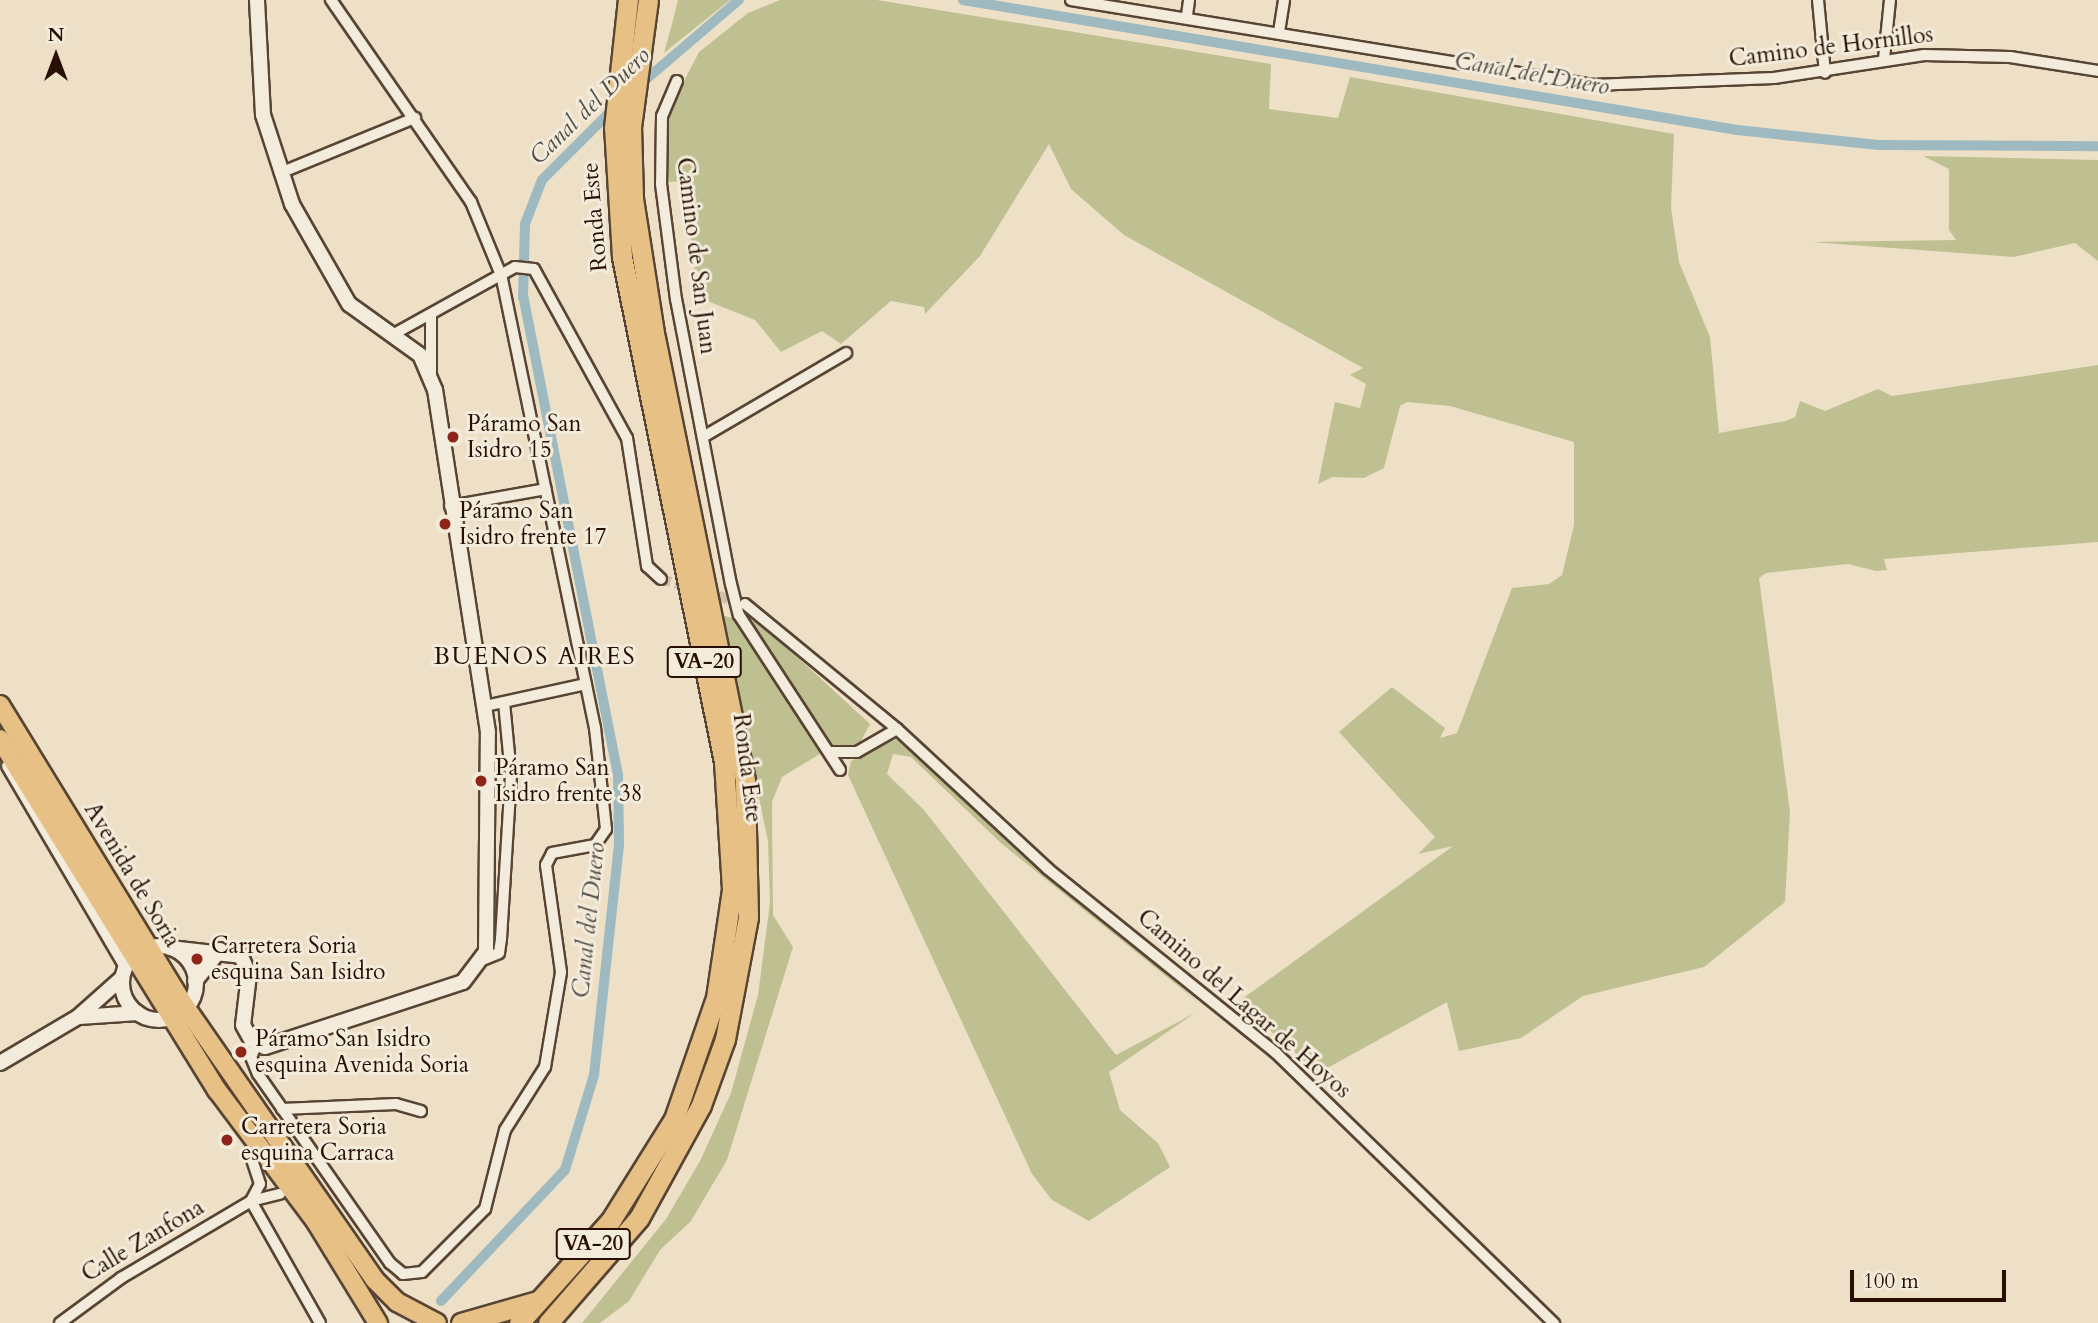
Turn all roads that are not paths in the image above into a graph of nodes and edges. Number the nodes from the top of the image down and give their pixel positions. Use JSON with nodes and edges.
{"nodes":[{"id":1,"x":257,"y":0,"type":"edge"},
{"id":2,"x":331,"y":0,"type":"edge"},
{"id":3,"x":628,"y":0,"type":"edge"},
{"id":4,"x":648,"y":0,"type":"edge"},
{"id":5,"x":1071,"y":0,"type":"edge"},
{"id":6,"x":1077,"y":0,"type":"edge"},
{"id":7,"x":1189,"y":0,"type":"edge"},
{"id":8,"x":1284,"y":0,"type":"edge"},
{"id":9,"x":1818,"y":0,"type":"edge"},
{"id":10,"x":1890,"y":0,"type":"edge"},
{"id":11,"x":1187,"y":15,"type":"junction"},
{"id":12,"x":1279,"y":32,"type":"junction"},
{"id":13,"x":1884,"y":59,"type":"junction"},
{"id":14,"x":2098,"y":71,"type":"edge"},
{"id":15,"x":626,"y":72,"type":"junction"},
{"id":16,"x":1825,"y":73,"type":"junction"},
{"id":17,"x":677,"y":81,"type":"dead end"},
{"id":18,"x":415,"y":118,"type":"junction"},
{"id":19,"x":622,"y":128,"type":"junction"},
{"id":20,"x":279,"y":173,"type":"junction"},
{"id":21,"x":501,"y":275,"type":"junction"},
{"id":22,"x":431,"y":315,"type":"junction"},
{"id":23,"x":394,"y":334,"type":"junction"},
{"id":24,"x":846,"y":353,"type":"dead end"},
{"id":25,"x":431,"y":375,"type":"junction"},
{"id":26,"x":703,"y":438,"type":"junction"},
{"id":27,"x":546,"y":489,"type":"junction"},
{"id":28,"x":450,"y":506,"type":"junction"},
{"id":29,"x":661,"y":579,"type":"tunnel mouth"},
{"id":30,"x":746,"y":604,"type":"tunnel mouth"},
{"id":31,"x":586,"y":684,"type":"junction"},
{"id":32,"x":504,"y":702,"type":"junction"},
{"id":33,"x":0,"y":705,"type":"edge"},
{"id":34,"x":485,"y":706,"type":"junction"},
{"id":35,"x":897,"y":729,"type":"junction"},
{"id":36,"x":0,"y":739,"type":"edge"},
{"id":37,"x":830,"y":752,"type":"junction"},
{"id":38,"x":0,"y":755,"type":"edge"},
{"id":39,"x":840,"y":770,"type":"dead end"},
{"id":40,"x":170,"y":948,"type":"junction"},
{"id":41,"x":220,"y":950,"type":"junction"},
{"id":42,"x":482,"y":960,"type":"junction"},
{"id":43,"x":132,"y":962,"type":"junction"},
{"id":44,"x":195,"y":981,"type":"junction"},
{"id":45,"x":138,"y":1013,"type":"junction"},
{"id":46,"x":178,"y":1013,"type":"junction"},
{"id":47,"x":78,"y":1017,"type":"junction"},
{"id":48,"x":256,"y":1046,"type":"junction"},
{"id":49,"x":0,"y":1063,"type":"edge"},
{"id":50,"x":282,"y":1108,"type":"junction"},
{"id":51,"x":421,"y":1111,"type":"dead end"},
{"id":52,"x":252,"y":1160,"type":"dead end"},
{"id":53,"x":280,"y":1194,"type":"dead end"},
{"id":54,"x":251,"y":1201,"type":"junction"},
{"id":55,"x":545,"y":1300,"type":"junction"},
{"id":56,"x":60,"y":1323,"type":"edge"},
{"id":57,"x":320,"y":1323,"type":"edge"},
{"id":58,"x":379,"y":1323,"type":"edge"},
{"id":59,"x":437,"y":1323,"type":"edge"},
{"id":60,"x":461,"y":1323,"type":"edge"},
{"id":61,"x":519,"y":1323,"type":"edge"},
{"id":62,"x":549,"y":1323,"type":"edge"},
{"id":63,"x":1554,"y":1323,"type":"edge"}],
"edges":[{"from":1,"to":20,"type":"street"},
{"from":2,"to":18,"type":"street"},
{"from":3,"to":15,"type":"highway","name":"Ronda Este","number":"VA-20"},
{"from":4,"to":15,"type":"highway","name":"Ronda Este","number":"VA-20"},
{"from":5,"to":6,"type":"street","name":"Camino de Hornillos"},
{"from":6,"to":11,"type":"street","name":"Camino de Hornillos"},
{"from":7,"to":11,"type":"street"},
{"from":8,"to":12,"type":"street"},
{"from":9,"to":16,"type":"street"},
{"from":10,"to":13,"type":"street"},
{"from":11,"to":12,"type":"street","name":"Camino de Hornillos"},
{"from":12,"to":16,"type":"street","name":"Camino de Hornillos"},
{"from":13,"to":14,"type":"street","name":"Camino de Hornillos"},
{"from":13,"to":16,"type":"street","name":"Camino de Hornillos"},
{"from":15,"to":19,"type":"highway","name":"Ronda Este","number":"VA-20"},
{"from":17,"to":26,"type":"street","name":"Camino de San Juan"},
{"from":18,"to":20,"type":"street"},
{"from":18,"to":21,"type":"street"},
{"from":19,"to":55,"type":"highway","name":"Ronda Este","number":"VA-20"},
{"from":19,"to":62,"type":"highway","name":"Ronda Este","number":"VA-20"},
{"from":20,"to":23,"type":"street"},
{"from":21,"to":22,"type":"street"},
{"from":21,"to":27,"type":"street"},
{"from":21,"to":29,"type":"street"},
{"from":22,"to":23,"type":"street"},
{"from":22,"to":25,"type":"street"},
{"from":23,"to":25,"type":"street"},
{"from":24,"to":26,"type":"street"},
{"from":25,"to":28,"type":"street"},
{"from":26,"to":37,"type":"street","name":"Camino de San Juan"},
{"from":27,"to":28,"type":"street"},
{"from":27,"to":31,"type":"street"},
{"from":28,"to":34,"type":"street"},
{"from":30,"to":35,"type":"street","name":"Camino del Lagar de Hoyos"},
{"from":31,"to":32,"type":"street"},
{"from":31,"to":50,"type":"street"},
{"from":32,"to":34,"type":"street"},
{"from":32,"to":42,"type":"street"},
{"from":33,"to":43,"type":"main road","name":"Avenida de Soria"},
{"from":34,"to":42,"type":"street"},
{"from":35,"to":37,"type":"street"},
{"from":35,"to":63,"type":"street","name":"Camino del Lagar de Hoyos"},
{"from":36,"to":43,"type":"main road","name":"Avenida de Soria"},
{"from":37,"to":39,"type":"street","name":"Camino de San Juan"},
{"from":38,"to":43,"type":"street","name":"Avenida de Soria"},
{"from":40,"to":41,"type":"street"},
{"from":40,"to":43,"type":"street"},
{"from":40,"to":44,"type":"street"},
{"from":41,"to":44,"type":"street"},
{"from":41,"to":48,"type":"street"},
{"from":42,"to":48,"type":"street"},
{"from":43,"to":45,"type":"street"},
{"from":43,"to":46,"type":"main road","name":"Avenida de Soria"},
{"from":43,"to":47,"type":"street"},
{"from":44,"to":46,"type":"street"},
{"from":45,"to":46,"type":"street"},
{"from":45,"to":47,"type":"street"},
{"from":46,"to":58,"type":"main road","name":"Avenida de Soria"},
{"from":46,"to":59,"type":"main road","name":"Avenida de Soria"},
{"from":47,"to":49,"type":"street"},
{"from":48,"to":50,"type":"street"},
{"from":50,"to":51,"type":"street"},
{"from":52,"to":54,"type":"street"},
{"from":53,"to":54,"type":"street","name":"Calle Zanfona"},
{"from":54,"to":56,"type":"street","name":"Calle Zanfona"},
{"from":54,"to":57,"type":"street"},
{"from":55,"to":60,"type":"highway"},
{"from":55,"to":61,"type":"highway","name":"Ronda Este","number":"VA-20"}]}
